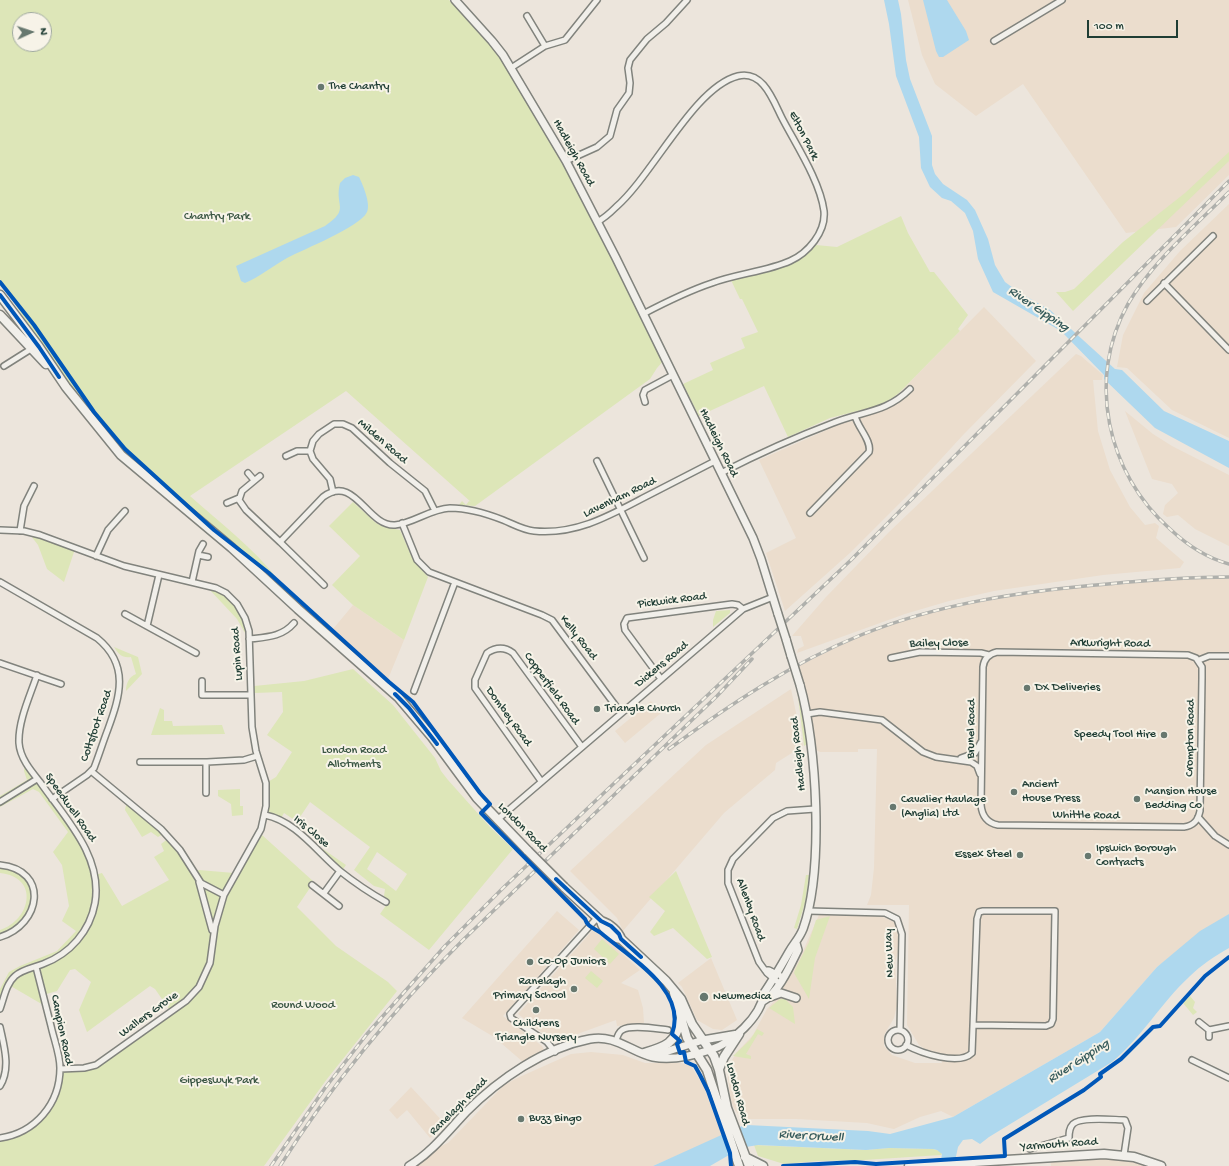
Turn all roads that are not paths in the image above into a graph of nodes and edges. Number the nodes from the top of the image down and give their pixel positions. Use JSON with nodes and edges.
{"nodes":[{"id":1,"x":455,"y":0,"type":"edge"},
{"id":2,"x":597,"y":0,"type":"edge"},
{"id":3,"x":687,"y":0,"type":"edge"},
{"id":4,"x":1062,"y":0,"type":"edge"},
{"id":5,"x":527,"y":16,"type":"dead end"},
{"id":6,"x":994,"y":42,"type":"dead end"},
{"id":7,"x":545,"y":46,"type":"junction"},
{"id":8,"x":511,"y":68,"type":"junction"},
{"id":9,"x":566,"y":162,"type":"junction"},
{"id":10,"x":598,"y":222,"type":"junction"},
{"id":11,"x":1213,"y":236,"type":"dead end"},
{"id":12,"x":1164,"y":283,"type":"junction"},
{"id":13,"x":0,"y":295,"type":"edge"},
{"id":14,"x":1147,"y":301,"type":"dead end"},
{"id":15,"x":643,"y":314,"type":"junction"},
{"id":16,"x":0,"y":315,"type":"edge"},
{"id":17,"x":32,"y":349,"type":"junction"},
{"id":18,"x":1229,"y":350,"type":"edge"},
{"id":19,"x":4,"y":366,"type":"dead end"},
{"id":20,"x":673,"y":376,"type":"junction"},
{"id":21,"x":59,"y":377,"type":"junction"},
{"id":22,"x":910,"y":389,"type":"dead end"},
{"id":23,"x":645,"y":402,"type":"dead end"},
{"id":24,"x":855,"y":416,"type":"junction"},
{"id":25,"x":310,"y":451,"type":"junction"},
{"id":26,"x":286,"y":456,"type":"dead end"},
{"id":27,"x":597,"y":461,"type":"dead end"},
{"id":28,"x":715,"y":462,"type":"junction"},
{"id":29,"x":248,"y":473,"type":"dead end"},
{"id":30,"x":721,"y":473,"type":"junction"},
{"id":31,"x":260,"y":476,"type":"dead end"},
{"id":32,"x":254,"y":480,"type":"junction"},
{"id":33,"x":34,"y":486,"type":"dead end"},
{"id":34,"x":333,"y":492,"type":"junction"},
{"id":35,"x":239,"y":498,"type":"junction"},
{"id":36,"x":227,"y":503,"type":"dead end"},
{"id":37,"x":621,"y":510,"type":"junction"},
{"id":38,"x":125,"y":511,"type":"dead end"},
{"id":39,"x":435,"y":511,"type":"junction"},
{"id":40,"x":810,"y":513,"type":"dead end"},
{"id":41,"x":402,"y":523,"type":"junction"},
{"id":42,"x":0,"y":530,"type":"edge"},
{"id":43,"x":20,"y":531,"type":"junction"},
{"id":44,"x":280,"y":542,"type":"junction"},
{"id":45,"x":203,"y":544,"type":"dead end"},
{"id":46,"x":198,"y":555,"type":"junction"},
{"id":47,"x":96,"y":556,"type":"junction"},
{"id":48,"x":208,"y":557,"type":"dead end"},
{"id":49,"x":644,"y":558,"type":"dead end"},
{"id":50,"x":159,"y":575,"type":"junction"},
{"id":51,"x":0,"y":582,"type":"edge"},
{"id":52,"x":192,"y":582,"type":"junction"},
{"id":53,"x":455,"y":582,"type":"junction"},
{"id":54,"x":324,"y":584,"type":"dead end"},
{"id":55,"x":773,"y":597,"type":"junction"},
{"id":56,"x":743,"y":609,"type":"junction"},
{"id":57,"x":125,"y":614,"type":"dead end"},
{"id":58,"x":294,"y":623,"type":"dead end"},
{"id":59,"x":147,"y":626,"type":"junction"},
{"id":60,"x":249,"y":639,"type":"junction"},
{"id":61,"x":196,"y":653,"type":"dead end"},
{"id":62,"x":989,"y":655,"type":"junction"},
{"id":63,"x":1229,"y":656,"type":"edge"},
{"id":64,"x":891,"y":658,"type":"dead end"},
{"id":65,"x":1199,"y":660,"type":"junction"},
{"id":66,"x":482,"y":661,"type":"joint"},
{"id":67,"x":0,"y":663,"type":"edge"},
{"id":68,"x":37,"y":675,"type":"junction"},
{"id":69,"x":661,"y":679,"type":"junction"},
{"id":70,"x":202,"y":681,"type":"dead end"},
{"id":71,"x":61,"y":684,"type":"dead end"},
{"id":72,"x":414,"y":691,"type":"dead end"},
{"id":73,"x":251,"y":694,"type":"junction"},
{"id":74,"x":621,"y":713,"type":"junction"},
{"id":75,"x":807,"y":714,"type":"junction"},
{"id":76,"x":982,"y":737,"type":"junction"},
{"id":77,"x":582,"y":747,"type":"junction"},
{"id":78,"x":257,"y":756,"type":"junction"},
{"id":79,"x":956,"y":759,"type":"junction"},
{"id":80,"x":140,"y":762,"type":"dead end"},
{"id":81,"x":206,"y":762,"type":"junction"},
{"id":82,"x":91,"y":771,"type":"junction"},
{"id":83,"x":37,"y":779,"type":"junction"},
{"id":84,"x":542,"y":781,"type":"junction"},
{"id":85,"x":982,"y":781,"type":"junction"},
{"id":86,"x":206,"y":793,"type":"dead end"},
{"id":87,"x":52,"y":799,"type":"junction"},
{"id":88,"x":0,"y":802,"type":"edge"},
{"id":89,"x":981,"y":805,"type":"joint"},
{"id":90,"x":815,"y":809,"type":"junction"},
{"id":91,"x":265,"y":815,"type":"junction"},
{"id":92,"x":1198,"y":817,"type":"junction"},
{"id":93,"x":497,"y":820,"type":"junction"},
{"id":94,"x":1229,"y":845,"type":"edge"},
{"id":95,"x":0,"y":865,"type":"edge"},
{"id":96,"x":340,"y":871,"type":"junction"},
{"id":97,"x":199,"y":881,"type":"junction"},
{"id":98,"x":312,"y":885,"type":"dead end"},
{"id":99,"x":324,"y":893,"type":"junction"},
{"id":100,"x":224,"y":895,"type":"junction"},
{"id":101,"x":386,"y":902,"type":"dead end"},
{"id":102,"x":339,"y":906,"type":"dead end"},
{"id":103,"x":808,"y":911,"type":"junction"},
{"id":104,"x":599,"y":919,"type":"junction"},
{"id":105,"x":0,"y":937,"type":"edge"},
{"id":106,"x":213,"y":938,"type":"junction"},
{"id":107,"x":36,"y":967,"type":"junction"},
{"id":108,"x":778,"y":978,"type":"junction"},
{"id":109,"x":673,"y":990,"type":"junction"},
{"id":110,"x":770,"y":997,"type":"junction"},
{"id":111,"x":796,"y":998,"type":"dead end"},
{"id":112,"x":763,"y":1001,"type":"junction"},
{"id":113,"x":1,"y":1002,"type":"edge"},
{"id":114,"x":0,"y":1009,"type":"edge"},
{"id":115,"x":680,"y":1019,"type":"junction"},
{"id":116,"x":1199,"y":1022,"type":"dead end"},
{"id":117,"x":974,"y":1025,"type":"junction"},
{"id":118,"x":1229,"y":1026,"type":"edge"},
{"id":119,"x":0,"y":1027,"type":"edge"},
{"id":120,"x":668,"y":1030,"type":"dead end"},
{"id":121,"x":900,"y":1030,"type":"junction"},
{"id":122,"x":1209,"y":1030,"type":"junction"},
{"id":123,"x":739,"y":1034,"type":"junction"},
{"id":124,"x":1209,"y":1037,"type":"dead end"},
{"id":125,"x":703,"y":1040,"type":"junction"},
{"id":126,"x":616,"y":1041,"type":"junction"},
{"id":127,"x":690,"y":1045,"type":"junction"},
{"id":128,"x":906,"y":1045,"type":"junction"},
{"id":129,"x":710,"y":1050,"type":"junction"},
{"id":130,"x":555,"y":1052,"type":"junction"},
{"id":131,"x":647,"y":1054,"type":"junction"},
{"id":132,"x":697,"y":1054,"type":"junction"},
{"id":133,"x":1192,"y":1060,"type":"dead end"},
{"id":134,"x":60,"y":1069,"type":"junction"},
{"id":135,"x":719,"y":1070,"type":"junction"},
{"id":136,"x":1229,"y":1078,"type":"edge"},
{"id":137,"x":0,"y":1086,"type":"edge"},
{"id":138,"x":730,"y":1128,"type":"junction"},
{"id":139,"x":0,"y":1138,"type":"edge"},
{"id":140,"x":1030,"y":1149,"type":"dead end"},
{"id":141,"x":741,"y":1153,"type":"junction"},
{"id":142,"x":1124,"y":1155,"type":"junction"},
{"id":143,"x":409,"y":1166,"type":"edge"},
{"id":144,"x":735,"y":1166,"type":"edge"},
{"id":145,"x":739,"y":1166,"type":"edge"},
{"id":146,"x":749,"y":1166,"type":"edge"},
{"id":147,"x":763,"y":1166,"type":"edge"},
{"id":148,"x":909,"y":1166,"type":"edge"},
{"id":149,"x":1161,"y":1166,"type":"edge"}],
"edges":[{"from":1,"to":8,"type":"street","name":"Hadleigh Road"},
{"from":2,"to":7,"type":"street"},
{"from":3,"to":9,"type":"street"},
{"from":4,"to":6,"type":"street"},
{"from":5,"to":7,"type":"street"},
{"from":7,"to":8,"type":"street"},
{"from":8,"to":9,"type":"street","name":"Hadleigh Road"},
{"from":9,"to":10,"type":"street","name":"Hadleigh Road"},
{"from":10,"to":15,"type":"street","name":"Hadleigh Road"},
{"from":10,"to":15,"type":"street","name":"Elton Park"},
{"from":11,"to":12,"type":"street"},
{"from":12,"to":14,"type":"street"},
{"from":12,"to":18,"type":"street"},
{"from":13,"to":21,"type":"main road","name":"London Road"},
{"from":15,"to":20,"type":"street","name":"Hadleigh Road"},
{"from":16,"to":17,"type":"main road","name":"London Road"},
{"from":17,"to":19,"type":"street"},
{"from":17,"to":21,"type":"main road","name":"London Road"},
{"from":20,"to":23,"type":"street"},
{"from":20,"to":28,"type":"street","name":"Hadleigh Road"},
{"from":21,"to":93,"type":"main road","name":"London Road"},
{"from":22,"to":24,"type":"street"},
{"from":24,"to":30,"type":"street"},
{"from":24,"to":40,"type":"street"},
{"from":25,"to":26,"type":"street"},
{"from":25,"to":34,"type":"street"},
{"from":25,"to":39,"type":"street","name":"Milden Road"},
{"from":27,"to":37,"type":"street"},
{"from":28,"to":30,"type":"street","name":"Hadleigh Road"},
{"from":28,"to":37,"type":"street","name":"Lavenham Road"},
{"from":29,"to":32,"type":"street"},
{"from":30,"to":55,"type":"street","name":"Hadleigh Road"},
{"from":31,"to":32,"type":"street"},
{"from":32,"to":35,"type":"street"},
{"from":33,"to":43,"type":"street"},
{"from":34,"to":41,"type":"street","name":"Lavenham Road"},
{"from":34,"to":44,"type":"street"},
{"from":35,"to":36,"type":"street"},
{"from":35,"to":44,"type":"street"},
{"from":37,"to":39,"type":"street","name":"Lavenham Road"},
{"from":37,"to":49,"type":"street"},
{"from":38,"to":47,"type":"street"},
{"from":39,"to":41,"type":"street","name":"Lavenham Road"},
{"from":41,"to":53,"type":"street","name":"Kelly Road"},
{"from":42,"to":43,"type":"street","name":"Lupin Road"},
{"from":43,"to":47,"type":"street","name":"Lupin Road"},
{"from":44,"to":54,"type":"street"},
{"from":45,"to":46,"type":"street"},
{"from":46,"to":48,"type":"street"},
{"from":46,"to":52,"type":"street"},
{"from":47,"to":50,"type":"street","name":"Lupin Road"},
{"from":50,"to":52,"type":"street","name":"Lupin Road"},
{"from":50,"to":59,"type":"street"},
{"from":51,"to":82,"type":"street","name":"Coltsfoot Road"},
{"from":52,"to":60,"type":"street","name":"Lupin Road"},
{"from":53,"to":72,"type":"street"},
{"from":53,"to":74,"type":"street","name":"Kelly Road"},
{"from":55,"to":56,"type":"street","name":"Dickens Road"},
{"from":55,"to":75,"type":"street","name":"Hadleigh Road","bridge":true},
{"from":56,"to":69,"type":"street","name":"Dickens Road"},
{"from":56,"to":69,"type":"street","name":"Pickwick Road"},
{"from":57,"to":59,"type":"street"},
{"from":58,"to":60,"type":"street"},
{"from":59,"to":61,"type":"street"},
{"from":60,"to":73,"type":"street","name":"Lupin Road"},
{"from":62,"to":64,"type":"street","name":"Bailey Close"},
{"from":62,"to":65,"type":"street","name":"Arkwright Road"},
{"from":62,"to":76,"type":"street","name":"Brunel Road"},
{"from":63,"to":65,"type":"street","name":"Arkwright Road"},
{"from":65,"to":92,"type":"street","name":"Crompton Road"},
{"from":66,"to":77,"type":"street","name":"Copperfield Road"},
{"from":66,"to":84,"type":"street","name":"Dombey Road"},
{"from":67,"to":68,"type":"street"},
{"from":68,"to":71,"type":"street"},
{"from":68,"to":83,"type":"street","name":"Speedwell Road"},
{"from":69,"to":74,"type":"street","name":"Dickens Road"},
{"from":70,"to":73,"type":"street"},
{"from":73,"to":78,"type":"street","name":"Lupin Road"},
{"from":74,"to":77,"type":"street","name":"Dickens Road"},
{"from":75,"to":79,"type":"street"},
{"from":75,"to":90,"type":"street","name":"Hadleigh Road"},
{"from":76,"to":79,"type":"street"},
{"from":76,"to":85,"type":"street","name":"Brunel Road"},
{"from":77,"to":84,"type":"street","name":"Dickens Road"},
{"from":78,"to":81,"type":"street"},
{"from":78,"to":91,"type":"street","name":"Lupin Road"},
{"from":79,"to":85,"type":"street"},
{"from":80,"to":81,"type":"street"},
{"from":81,"to":86,"type":"street"},
{"from":82,"to":87,"type":"street","name":"Coltsfoot Road"},
{"from":82,"to":97,"type":"street","name":"Wallers Grove"},
{"from":83,"to":87,"type":"street","name":"Speedwell Road"},
{"from":83,"to":88,"type":"street"},
{"from":84,"to":93,"type":"street","name":"Dickens Road"},
{"from":85,"to":89,"type":"street","name":"Brunel Road"},
{"from":87,"to":107,"type":"street","name":"Speedwell Road"},
{"from":89,"to":92,"type":"street","name":"Whittle Road"},
{"from":90,"to":103,"type":"street","name":"Hadleigh Road"},
{"from":90,"to":108,"type":"street","name":"Allenby Road"},
{"from":91,"to":96,"type":"street","name":"Iris Close"},
{"from":91,"to":100,"type":"street","name":"Lupin Road"},
{"from":92,"to":94,"type":"street"},
{"from":93,"to":104,"type":"main road","name":"London Road","bridge":true},
{"from":95,"to":105,"type":"street"},
{"from":96,"to":99,"type":"street"},
{"from":96,"to":101,"type":"street","name":"Iris Close"},
{"from":97,"to":100,"type":"street","name":"Wallers Grove"},
{"from":97,"to":106,"type":"street","name":"Wallers Grove"},
{"from":98,"to":99,"type":"street"},
{"from":99,"to":102,"type":"street"},
{"from":100,"to":106,"type":"street","name":"Wallers Grove"},
{"from":103,"to":108,"type":"street","name":"Hadleigh Road"},
{"from":103,"to":121,"type":"street","name":"New Way"},
{"from":104,"to":109,"type":"main road","name":"London Road"},
{"from":104,"to":130,"type":"street"},
{"from":106,"to":134,"type":"street","name":"Wallers Grove"},
{"from":107,"to":113,"type":"street","name":"Speedwell Road"},
{"from":107,"to":134,"type":"street","name":"Campion Road"},
{"from":108,"to":110,"type":"street","name":"Hadleigh Road"},
{"from":108,"to":112,"type":"street","name":"Hadleigh Road"},
{"from":109,"to":115,"type":"main road","name":"London Road"},
{"from":109,"to":125,"type":"main road","name":"London Road"},
{"from":110,"to":111,"type":"street"},
{"from":110,"to":112,"type":"street","name":"Hadleigh Road"},
{"from":112,"to":123,"type":"street","name":"Hadleigh Road"},
{"from":113,"to":114,"type":"street","name":"Speedwell Road"},
{"from":115,"to":127,"type":"main road","name":"London Road"},
{"from":115,"to":131,"type":"main road"},
{"from":116,"to":122,"type":"street"},
{"from":117,"to":117,"type":"street"},
{"from":117,"to":128,"type":"street"},
{"from":118,"to":122,"type":"street"},
{"from":119,"to":137,"type":"street"},
{"from":120,"to":126,"type":"street"},
{"from":121,"to":128,"type":"street","name":"New Way"},
{"from":121,"to":128,"type":"street"},
{"from":122,"to":124,"type":"street"},
{"from":123,"to":125,"type":"street"},
{"from":123,"to":129,"type":"street","name":"Hadleigh Road"},
{"from":123,"to":135,"type":"main road"},
{"from":125,"to":127,"type":"street"},
{"from":125,"to":129,"type":"main road","name":"London Road"},
{"from":126,"to":130,"type":"street","name":"Ranelagh Road"},
{"from":126,"to":131,"type":"street","name":"Ranelagh Road"},
{"from":127,"to":131,"type":"street"},
{"from":127,"to":132,"type":"main road","name":"London Road"},
{"from":129,"to":132,"type":"street","name":"Hadleigh Road"},
{"from":129,"to":135,"type":"main road","name":"London Road"},
{"from":130,"to":143,"type":"street","name":"Ranelagh Road"},
{"from":131,"to":132,"type":"street","name":"Ranelagh Road"},
{"from":132,"to":138,"type":"main road","name":"London Road"},
{"from":133,"to":136,"type":"street"},
{"from":134,"to":139,"type":"street","name":"Campion Road"},
{"from":135,"to":138,"type":"main road","name":"London Road"},
{"from":138,"to":141,"type":"main road","name":"London Road"},
{"from":140,"to":142,"type":"street"},
{"from":141,"to":144,"type":"main road"},
{"from":141,"to":145,"type":"main road","name":"London Road"},
{"from":141,"to":146,"type":"main road","name":"London Road"},
{"from":141,"to":147,"type":"main road"},
{"from":142,"to":148,"type":"main road","name":"Yarmouth Road"},
{"from":142,"to":149,"type":"main road","name":"Yarmouth Road"}]}
